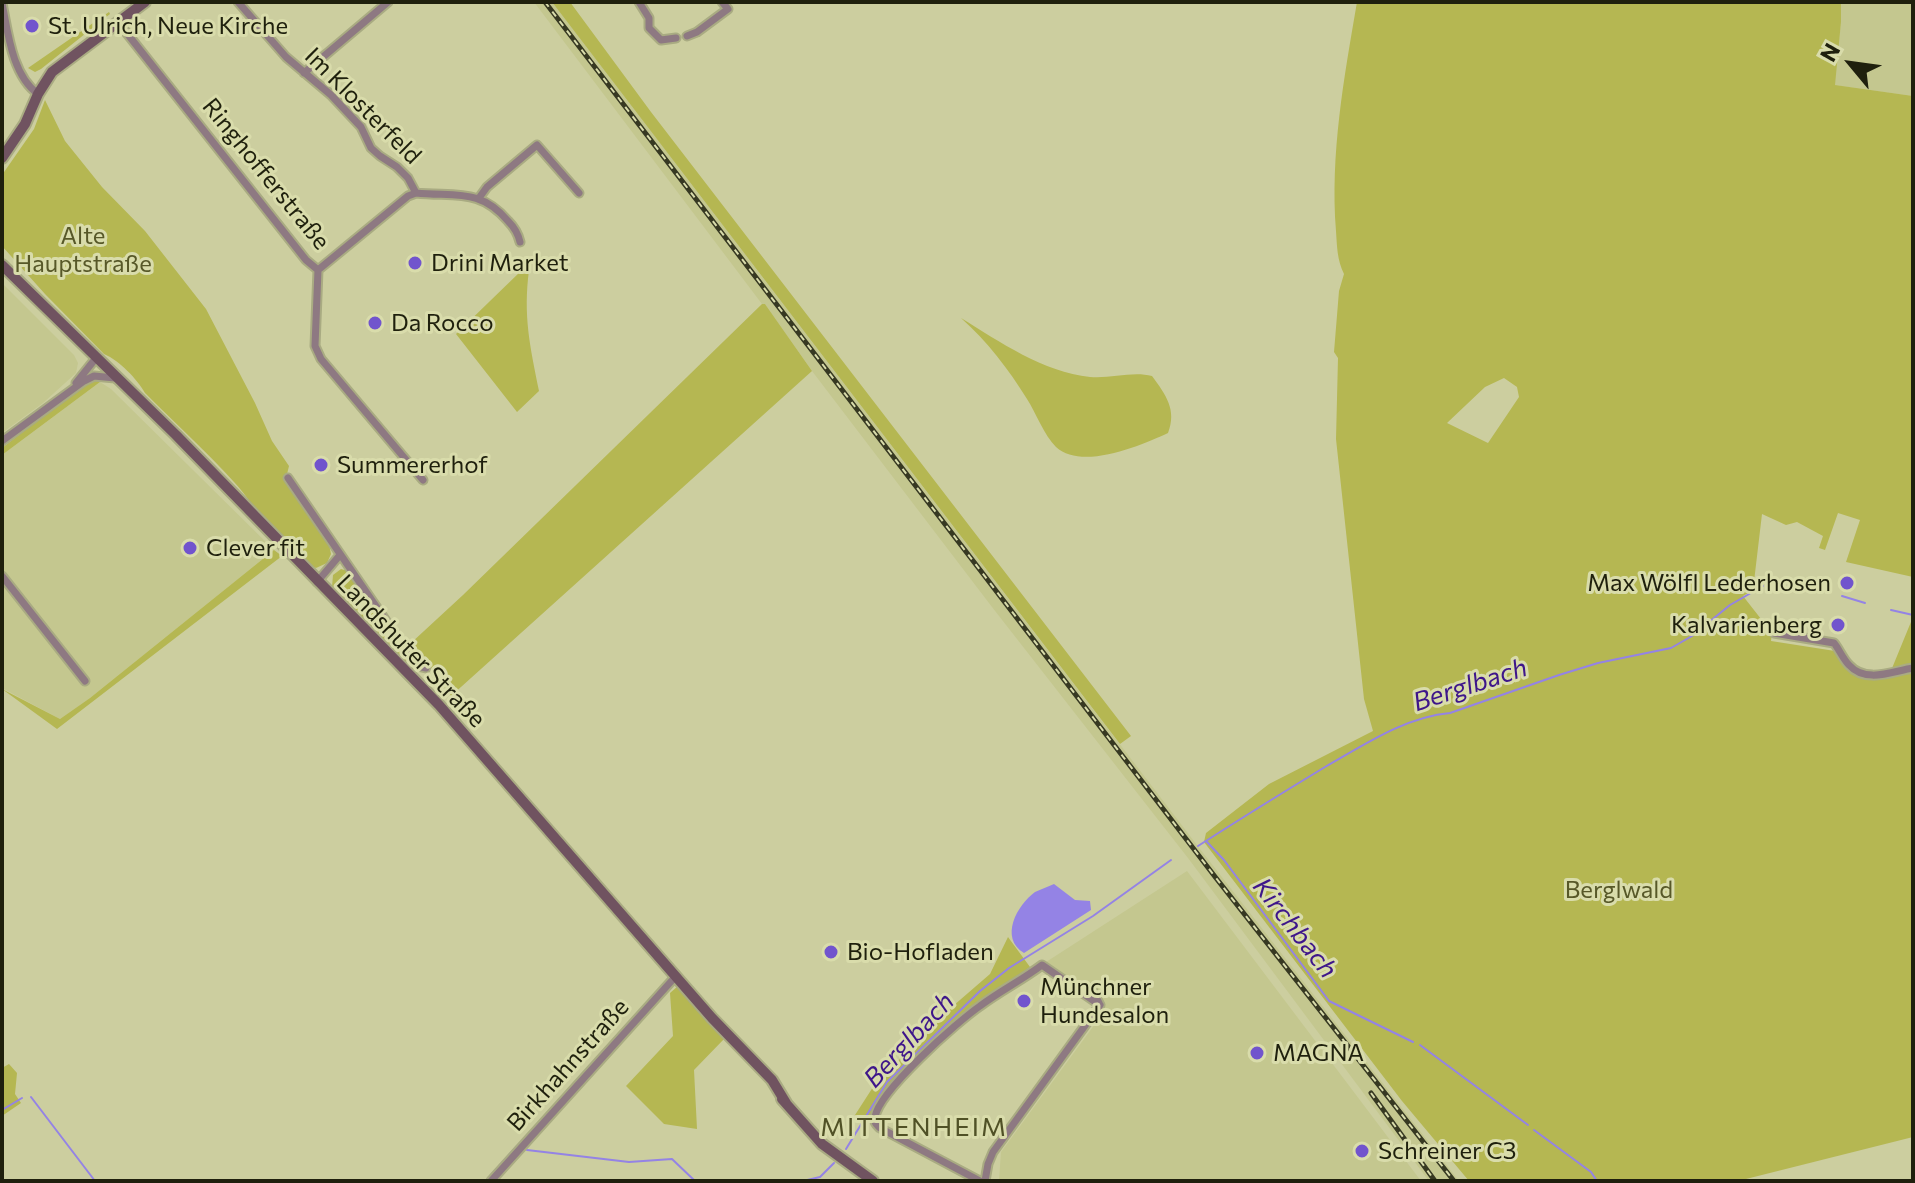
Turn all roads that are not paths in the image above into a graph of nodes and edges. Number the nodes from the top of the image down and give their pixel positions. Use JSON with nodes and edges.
{"nodes":[{"id":1,"x":145,"y":2,"type":"edge"},
{"id":2,"x":238,"y":2,"type":"edge"},
{"id":3,"x":388,"y":2,"type":"edge"},
{"id":4,"x":639,"y":2,"type":"edge"},
{"id":5,"x":722,"y":2,"type":"edge"},
{"id":6,"x":2,"y":3,"type":"edge"},
{"id":7,"x":118,"y":22,"type":"junction"},
{"id":8,"x":687,"y":36,"type":"dead end"},
{"id":9,"x":676,"y":38,"type":"dead end"},
{"id":10,"x":304,"y":73,"type":"junction"},
{"id":11,"x":38,"y":94,"type":"junction"},
{"id":12,"x":2,"y":158,"type":"edge"},
{"id":13,"x":416,"y":193,"type":"junction"},
{"id":14,"x":579,"y":193,"type":"dead end"},
{"id":15,"x":479,"y":198,"type":"junction"},
{"id":16,"x":520,"y":242,"type":"dead end"},
{"id":17,"x":2,"y":265,"type":"edge"},
{"id":18,"x":318,"y":270,"type":"junction"},
{"id":19,"x":96,"y":358,"type":"junction"},
{"id":20,"x":117,"y":378,"type":"junction"},
{"id":21,"x":72,"y":388,"type":"junction"},
{"id":22,"x":2,"y":441,"type":"edge"},
{"id":23,"x":288,"y":478,"type":"dead end"},
{"id":24,"x":423,"y":480,"type":"dead end"},
{"id":25,"x":340,"y":555,"type":"junction"},
{"id":26,"x":2,"y":576,"type":"edge"},
{"id":27,"x":317,"y":582,"type":"junction"},
{"id":28,"x":1774,"y":633,"type":"dead end"},
{"id":29,"x":426,"y":668,"type":"dead end"},
{"id":30,"x":1913,"y":668,"type":"edge"},
{"id":31,"x":85,"y":681,"type":"dead end"},
{"id":32,"x":676,"y":976,"type":"junction"},
{"id":33,"x":1091,"y":988,"type":"dead end"},
{"id":34,"x":1100,"y":1005,"type":"junction"},
{"id":35,"x":491,"y":1181,"type":"edge"},
{"id":36,"x":873,"y":1181,"type":"edge"},
{"id":37,"x":983,"y":1181,"type":"edge"}],
"edges":[{"from":1,"to":7,"type":"main road"},
{"from":2,"to":10,"type":"street","name":"Im Klosterfeld"},
{"from":3,"to":10,"type":"street"},
{"from":4,"to":9,"type":"street"},
{"from":5,"to":8,"type":"street"},
{"from":6,"to":11,"type":"street"},
{"from":7,"to":11,"type":"main road"},
{"from":7,"to":18,"type":"street","name":"Ringhofferstraße"},
{"from":10,"to":13,"type":"street","name":"Im Klosterfeld"},
{"from":11,"to":12,"type":"main road"},
{"from":13,"to":15,"type":"street","name":"Im Klosterfeld"},
{"from":13,"to":18,"type":"street"},
{"from":14,"to":15,"type":"street"},
{"from":15,"to":16,"type":"street"},
{"from":17,"to":19,"type":"main road","name":"Landshuter Straße"},
{"from":18,"to":24,"type":"street","name":"Ringhofferstraße"},
{"from":19,"to":20,"type":"main road","name":"Landshuter Straße"},
{"from":19,"to":21,"type":"street"},
{"from":20,"to":21,"type":"street"},
{"from":20,"to":27,"type":"main road","name":"Landshuter Straße"},
{"from":21,"to":22,"type":"street"},
{"from":23,"to":25,"type":"street"},
{"from":25,"to":27,"type":"street"},
{"from":25,"to":29,"type":"street"},
{"from":26,"to":31,"type":"street"},
{"from":27,"to":32,"type":"main road","name":"Landshuter Straße"},
{"from":28,"to":30,"type":"street"},
{"from":32,"to":35,"type":"street","name":"Birkhahnstraße"},
{"from":32,"to":36,"type":"main road"},
{"from":33,"to":34,"type":"street"},
{"from":34,"to":37,"type":"street"},
{"from":34,"to":37,"type":"street"}]}
